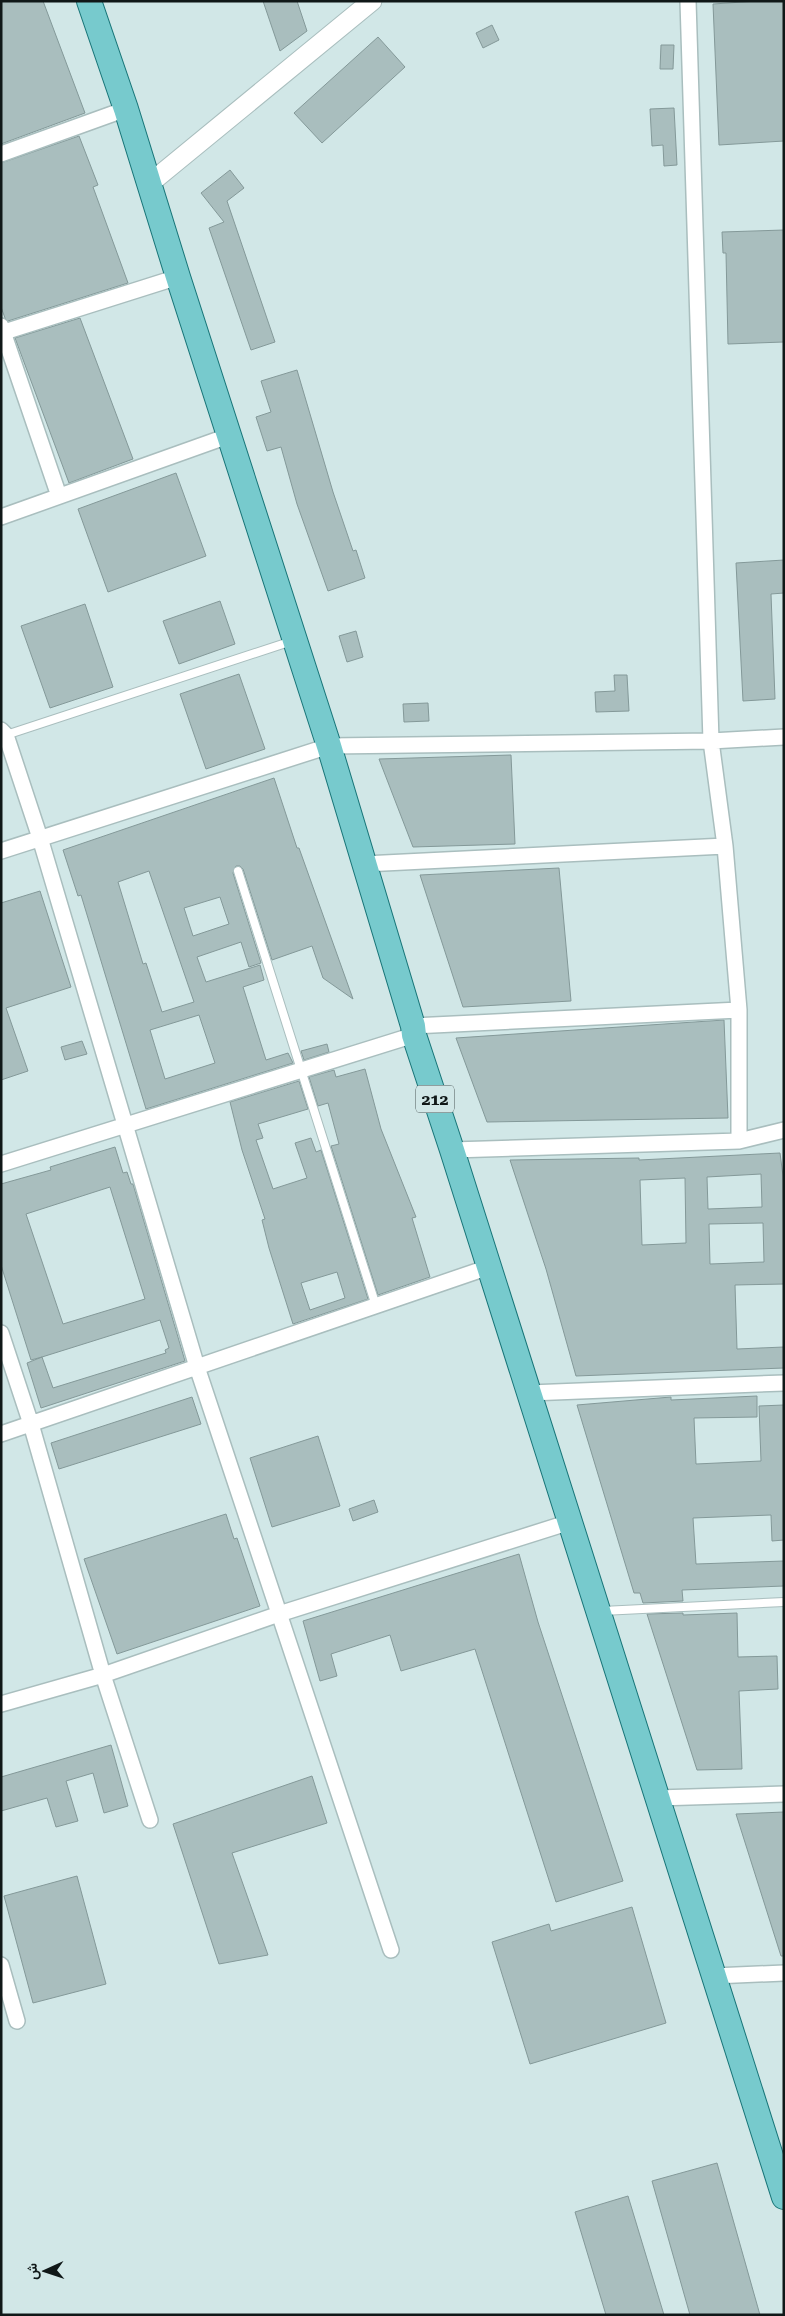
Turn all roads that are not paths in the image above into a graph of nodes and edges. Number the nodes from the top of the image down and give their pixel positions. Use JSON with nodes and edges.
{"nodes":[{"id":1,"x":89,"y":1,"type":"edge"},
{"id":2,"x":372,"y":1,"type":"edge"},
{"id":3,"x":688,"y":1,"type":"edge"},
{"id":4,"x":126,"y":109,"type":"junction"},
{"id":5,"x":1,"y":154,"type":"edge"},
{"id":6,"x":149,"y":184,"type":"junction"},
{"id":7,"x":178,"y":277,"type":"junction"},
{"id":8,"x":2,"y":331,"type":"edge"},
{"id":9,"x":228,"y":436,"type":"junction"},
{"id":10,"x":59,"y":496,"type":"junction"},
{"id":11,"x":1,"y":517,"type":"edge"},
{"id":12,"x":294,"y":640,"type":"junction"},
{"id":13,"x":3,"y":734,"type":"edge"},
{"id":14,"x":784,"y":736,"type":"edge"},
{"id":15,"x":711,"y":741,"type":"junction"},
{"id":16,"x":328,"y":746,"type":"junction"},
{"id":17,"x":40,"y":838,"type":"junction"},
{"id":18,"x":725,"y":846,"type":"junction"},
{"id":19,"x":1,"y":851,"type":"edge"},
{"id":20,"x":364,"y":864,"type":"junction"},
{"id":21,"x":238,"y":871,"type":"dead end"},
{"id":22,"x":739,"y":1010,"type":"junction"},
{"id":23,"x":414,"y":1030,"type":"junction"},
{"id":24,"x":302,"y":1070,"type":"junction"},
{"id":25,"x":126,"y":1125,"type":"junction"},
{"id":26,"x":784,"y":1130,"type":"edge"},
{"id":27,"x":739,"y":1142,"type":"junction"},
{"id":28,"x":452,"y":1150,"type":"junction"},
{"id":29,"x":1,"y":1164,"type":"edge"},
{"id":30,"x":489,"y":1267,"type":"junction"},
{"id":31,"x":376,"y":1306,"type":"junction"},
{"id":32,"x":1,"y":1333,"type":"edge"},
{"id":33,"x":198,"y":1367,"type":"junction"},
{"id":34,"x":784,"y":1383,"type":"edge"},
{"id":35,"x":529,"y":1393,"type":"junction"},
{"id":36,"x":31,"y":1424,"type":"junction"},
{"id":37,"x":1,"y":1434,"type":"edge"},
{"id":38,"x":570,"y":1522,"type":"junction"},
{"id":39,"x":784,"y":1602,"type":"edge"},
{"id":40,"x":598,"y":1611,"type":"junction"},
{"id":41,"x":279,"y":1614,"type":"junction"},
{"id":42,"x":103,"y":1675,"type":"junction"},
{"id":43,"x":1,"y":1704,"type":"edge"},
{"id":44,"x":784,"y":1794,"type":"edge"},
{"id":45,"x":657,"y":1798,"type":"junction"},
{"id":46,"x":150,"y":1820,"type":"dead end"},
{"id":47,"x":391,"y":1950,"type":"dead end"},
{"id":48,"x":1,"y":1965,"type":"edge"},
{"id":49,"x":784,"y":1973,"type":"edge"},
{"id":50,"x":714,"y":1976,"type":"junction"},
{"id":51,"x":17,"y":2021,"type":"dead end"},
{"id":52,"x":784,"y":2197,"type":"edge"}],
"edges":[{"from":1,"to":4,"type":"main road","number":"212"},
{"from":2,"to":6,"type":"street"},
{"from":3,"to":15,"type":"street"},
{"from":4,"to":5,"type":"street"},
{"from":4,"to":6,"type":"main road","number":"212"},
{"from":6,"to":7,"type":"main road","number":"212"},
{"from":7,"to":8,"type":"street"},
{"from":7,"to":9,"type":"main road","number":"212"},
{"from":8,"to":10,"type":"street"},
{"from":9,"to":10,"type":"street"},
{"from":9,"to":12,"type":"main road","number":"212"},
{"from":10,"to":11,"type":"street"},
{"from":12,"to":13,"type":"lane"},
{"from":12,"to":16,"type":"main road","number":"212"},
{"from":13,"to":17,"type":"street"},
{"from":14,"to":15,"type":"street"},
{"from":15,"to":16,"type":"street"},
{"from":15,"to":18,"type":"street"},
{"from":16,"to":17,"type":"street"},
{"from":16,"to":20,"type":"main road","number":"212"},
{"from":17,"to":19,"type":"street"},
{"from":17,"to":25,"type":"street"},
{"from":18,"to":20,"type":"street"},
{"from":18,"to":22,"type":"street"},
{"from":20,"to":23,"type":"main road","number":"212"},
{"from":21,"to":24,"type":"lane"},
{"from":22,"to":23,"type":"street"},
{"from":22,"to":27,"type":"street"},
{"from":23,"to":24,"type":"street"},
{"from":23,"to":28,"type":"main road","number":"212"},
{"from":24,"to":25,"type":"street"},
{"from":24,"to":31,"type":"lane"},
{"from":25,"to":29,"type":"street"},
{"from":25,"to":33,"type":"street"},
{"from":26,"to":27,"type":"street"},
{"from":27,"to":28,"type":"street"},
{"from":28,"to":30,"type":"main road","number":"212"},
{"from":30,"to":31,"type":"street"},
{"from":30,"to":35,"type":"main road","number":"212"},
{"from":31,"to":33,"type":"street"},
{"from":32,"to":36,"type":"street"},
{"from":33,"to":36,"type":"street"},
{"from":33,"to":41,"type":"street"},
{"from":34,"to":35,"type":"street"},
{"from":35,"to":38,"type":"main road","number":"212"},
{"from":36,"to":37,"type":"street"},
{"from":36,"to":42,"type":"street"},
{"from":38,"to":40,"type":"main road","number":"212"},
{"from":38,"to":41,"type":"street"},
{"from":39,"to":40,"type":"lane"},
{"from":40,"to":45,"type":"main road","number":"212"},
{"from":41,"to":42,"type":"street"},
{"from":41,"to":47,"type":"street"},
{"from":42,"to":43,"type":"street"},
{"from":42,"to":46,"type":"street"},
{"from":44,"to":45,"type":"street"},
{"from":45,"to":50,"type":"main road","number":"212"},
{"from":48,"to":51,"type":"street"},
{"from":49,"to":50,"type":"street"},
{"from":50,"to":52,"type":"main road","number":"212"}]}
